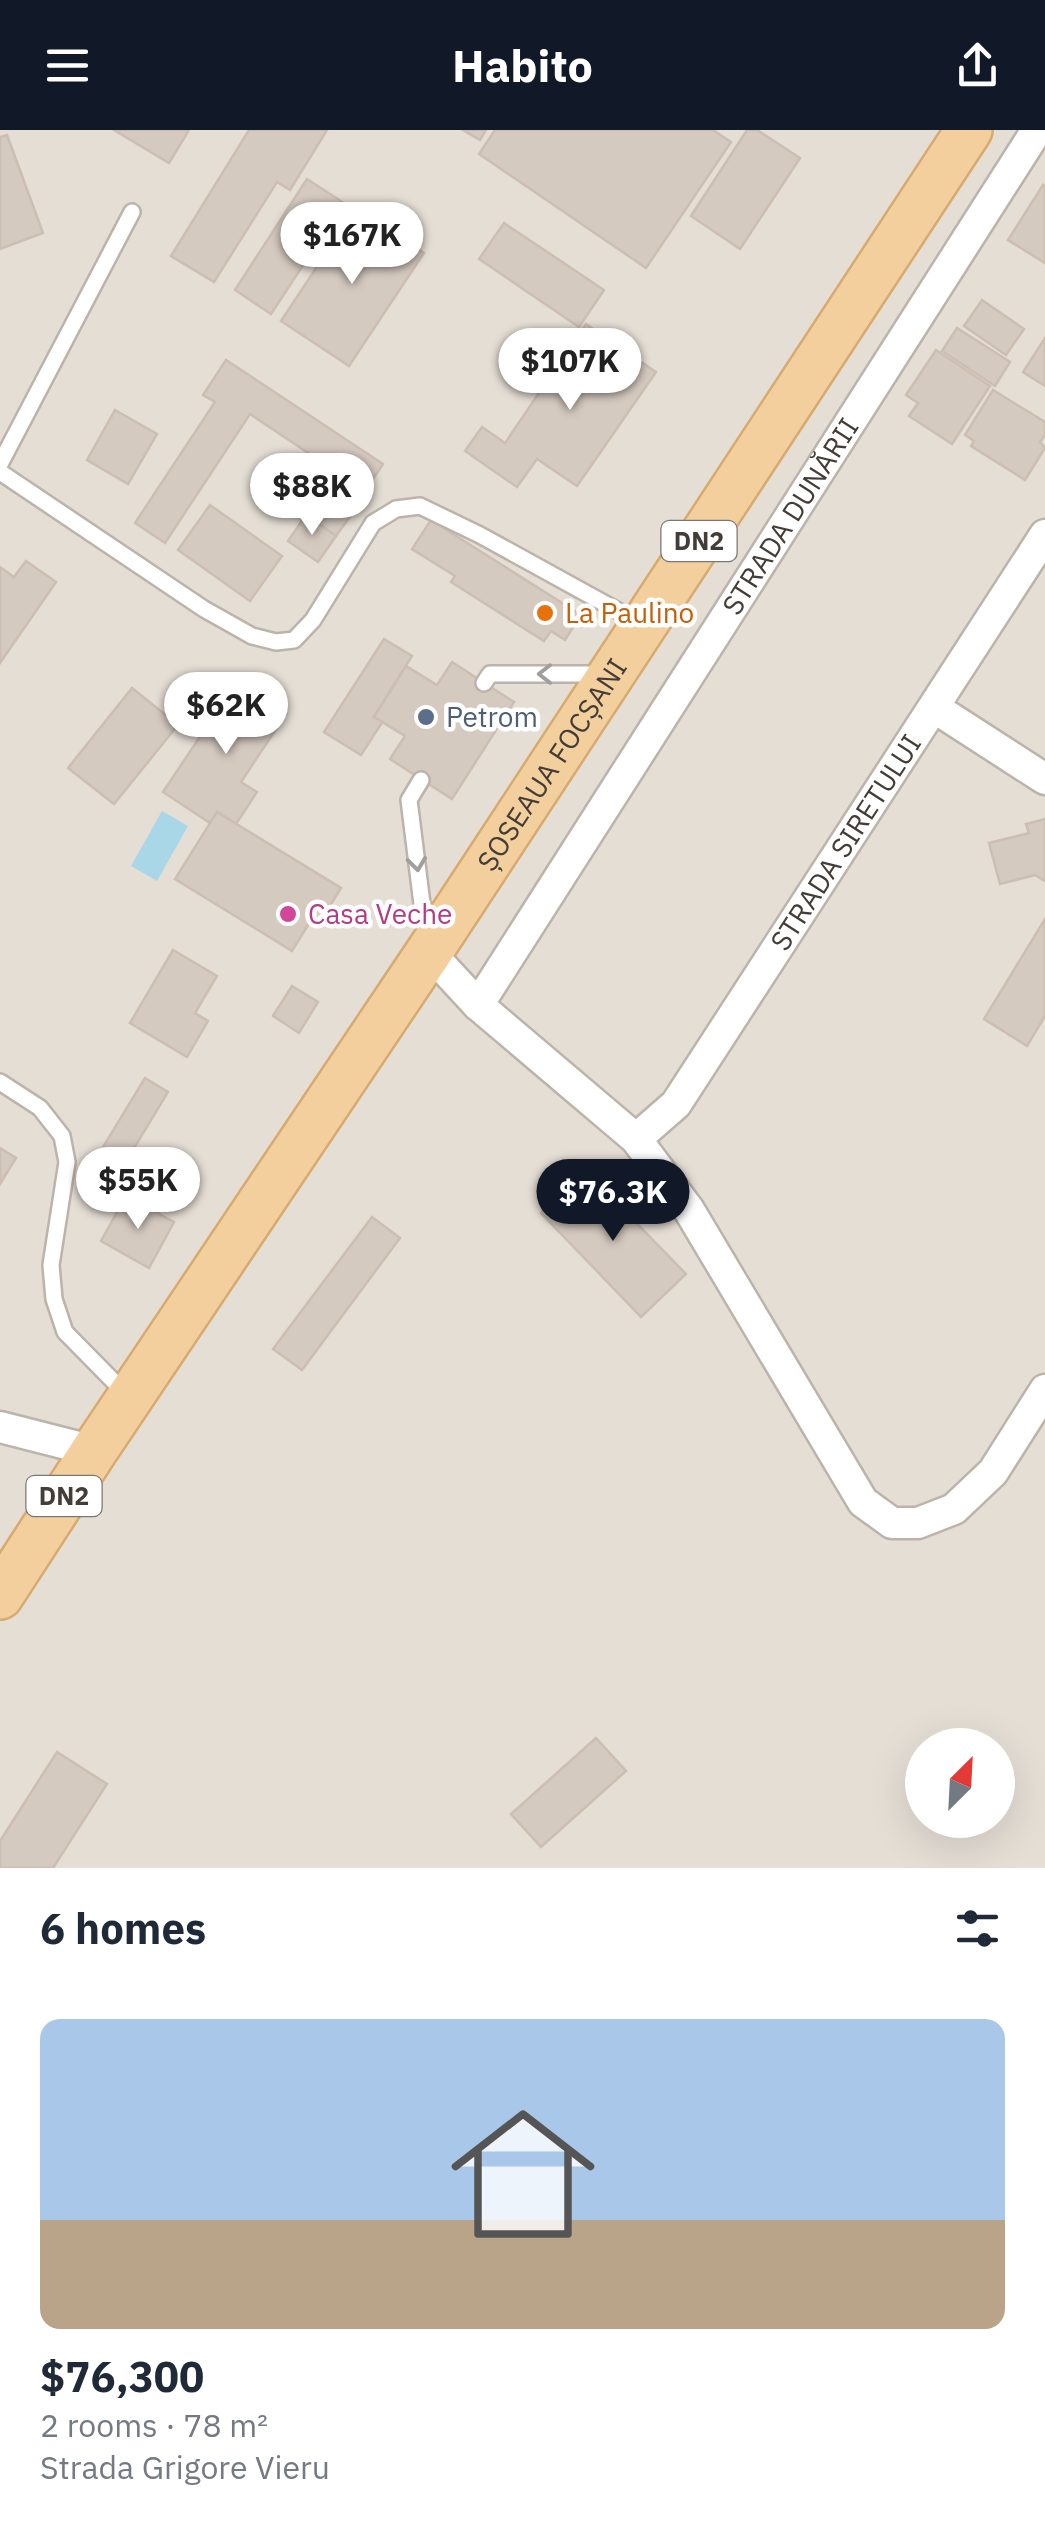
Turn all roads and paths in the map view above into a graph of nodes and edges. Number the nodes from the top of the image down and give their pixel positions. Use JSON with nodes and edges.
{"nodes":[{"id":1,"x":969,"y":130,"type":"edge"},
{"id":2,"x":1037,"y":130,"type":"edge"},
{"id":3,"x":132,"y":212,"type":"dead end"},
{"id":4,"x":0,"y":464,"type":"edge"},
{"id":5,"x":0,"y":472,"type":"edge"},
{"id":6,"x":1045,"y":535,"type":"edge"},
{"id":7,"x":644,"y":625,"type":"junction"},
{"id":8,"x":612,"y":674,"type":"junction"},
{"id":9,"x":484,"y":682,"type":"dead end"},
{"id":10,"x":935,"y":708,"type":"junction"},
{"id":11,"x":422,"y":780,"type":"dead end"},
{"id":12,"x":1045,"y":780,"type":"edge"},
{"id":13,"x":428,"y":952,"type":"junction"},
{"id":14,"x":478,"y":1005,"type":"junction"},
{"id":15,"x":0,"y":1082,"type":"edge"},
{"id":16,"x":636,"y":1140,"type":"junction"},
{"id":17,"x":1045,"y":1390,"type":"edge"},
{"id":18,"x":130,"y":1398,"type":"junction"},
{"id":19,"x":0,"y":1426,"type":"edge"},
{"id":20,"x":94,"y":1451,"type":"junction"},
{"id":21,"x":0,"y":1596,"type":"edge"}],
"edges":[{"from":1,"to":7,"type":"main road","name":"ȘOSEAUA FOCȘANI","number":"DN2"},
{"from":2,"to":14,"type":"street","name":"STRADA DUNĂRII"},
{"from":3,"to":4,"type":"lane"},
{"from":5,"to":7,"type":"lane"},
{"from":6,"to":10,"type":"street","name":"STRADA SIRETULUI"},
{"from":7,"to":8,"type":"main road","name":"ȘOSEAUA FOCȘANI","number":"DN2"},
{"from":8,"to":9,"type":"lane","one_way":true},
{"from":8,"to":13,"type":"main road","name":"ȘOSEAUA FOCȘANI","number":"DN2"},
{"from":10,"to":12,"type":"street"},
{"from":10,"to":16,"type":"street","name":"STRADA SIRETULUI"},
{"from":11,"to":13,"type":"lane","one_way":true},
{"from":13,"to":14,"type":"street"},
{"from":13,"to":18,"type":"main road","name":"ȘOSEAUA FOCȘANI","number":"DN2"},
{"from":14,"to":16,"type":"street"},
{"from":15,"to":18,"type":"lane"},
{"from":16,"to":17,"type":"street"},
{"from":18,"to":20,"type":"main road","name":"ȘOSEAUA FOCȘANI","number":"DN2"},
{"from":19,"to":20,"type":"street"},
{"from":20,"to":21,"type":"main road","name":"ȘOSEAUA FOCȘANI","number":"DN2"}]}
